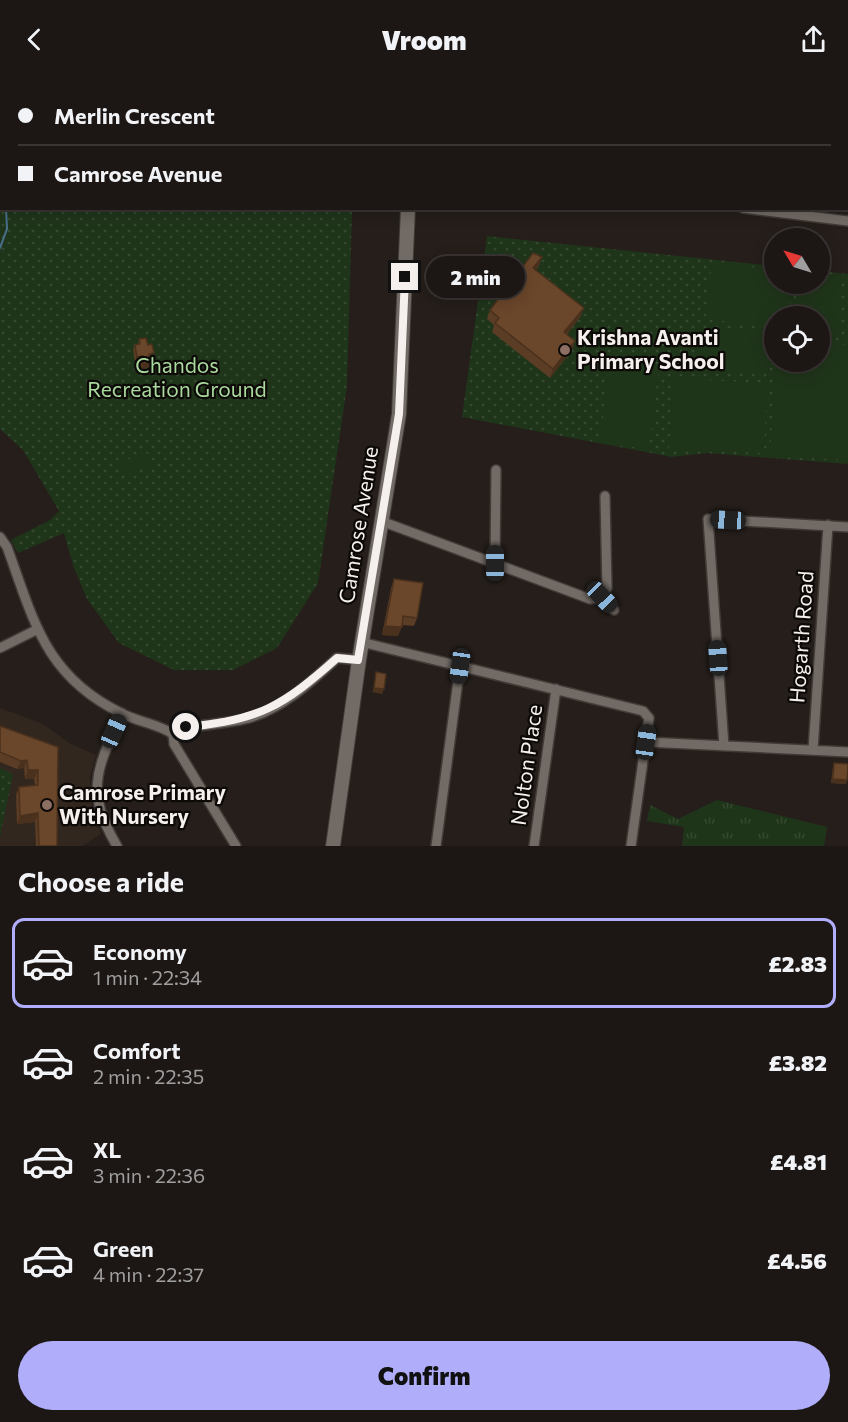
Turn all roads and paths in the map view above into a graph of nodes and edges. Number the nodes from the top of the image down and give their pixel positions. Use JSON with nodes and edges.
{"nodes":[{"id":1,"x":408,"y":210,"type":"edge"},
{"id":2,"x":759,"y":210,"type":"edge"},
{"id":3,"x":848,"y":221,"type":"edge"},
{"id":4,"x":496,"y":470,"type":"dead end"},
{"id":5,"x":605,"y":496,"type":"dead end"},
{"id":6,"x":381,"y":521,"type":"junction"},
{"id":7,"x":828,"y":525,"type":"junction"},
{"id":8,"x":848,"y":527,"type":"edge"},
{"id":9,"x":0,"y":537,"type":"edge"},
{"id":10,"x":495,"y":563,"type":"junction"},
{"id":11,"x":602,"y":597,"type":"junction"},
{"id":12,"x":614,"y":610,"type":"dead end"},
{"id":13,"x":36,"y":630,"type":"junction"},
{"id":14,"x":361,"y":642,"type":"junction"},
{"id":15,"x":0,"y":648,"type":"edge"},
{"id":16,"x":358,"y":660,"type":"junction"},
{"id":17,"x":460,"y":666,"type":"junction"},
{"id":18,"x":556,"y":689,"type":"junction"},
{"id":19,"x":122,"y":713,"type":"junction"},
{"id":20,"x":173,"y":734,"type":"junction"},
{"id":21,"x":646,"y":742,"type":"junction"},
{"id":22,"x":724,"y":746,"type":"junction"},
{"id":23,"x":813,"y":750,"type":"junction"},
{"id":24,"x":848,"y":752,"type":"edge"},
{"id":25,"x":117,"y":846,"type":"edge"},
{"id":26,"x":236,"y":846,"type":"edge"},
{"id":27,"x":333,"y":846,"type":"edge"},
{"id":28,"x":436,"y":846,"type":"edge"},
{"id":29,"x":534,"y":846,"type":"edge"},
{"id":30,"x":631,"y":846,"type":"edge"}],
"edges":[{"from":1,"to":6,"type":"street","name":"Camrose Avenue"},
{"from":2,"to":3,"type":"street"},
{"from":4,"to":10,"type":"street"},
{"from":5,"to":11,"type":"street"},
{"from":6,"to":10,"type":"street"},
{"from":6,"to":14,"type":"street","name":"Camrose Avenue"},
{"from":7,"to":8,"type":"street"},
{"from":7,"to":22,"type":"street"},
{"from":7,"to":23,"type":"street","name":"Hogarth Road"},
{"from":9,"to":13,"type":"street"},
{"from":10,"to":11,"type":"street"},
{"from":11,"to":12,"type":"street"},
{"from":13,"to":15,"type":"street"},
{"from":13,"to":19,"type":"street"},
{"from":14,"to":16,"type":"street","name":"Camrose Avenue"},
{"from":14,"to":17,"type":"street"},
{"from":16,"to":20,"type":"street"},
{"from":16,"to":27,"type":"street","name":"Camrose Avenue"},
{"from":17,"to":18,"type":"street"},
{"from":17,"to":28,"type":"street"},
{"from":18,"to":21,"type":"street"},
{"from":18,"to":29,"type":"street","name":"Nolton Place"},
{"from":19,"to":20,"type":"street"},
{"from":19,"to":25,"type":"street"},
{"from":20,"to":26,"type":"street"},
{"from":21,"to":22,"type":"street"},
{"from":21,"to":30,"type":"street"},
{"from":22,"to":23,"type":"street"},
{"from":23,"to":24,"type":"street"}]}
